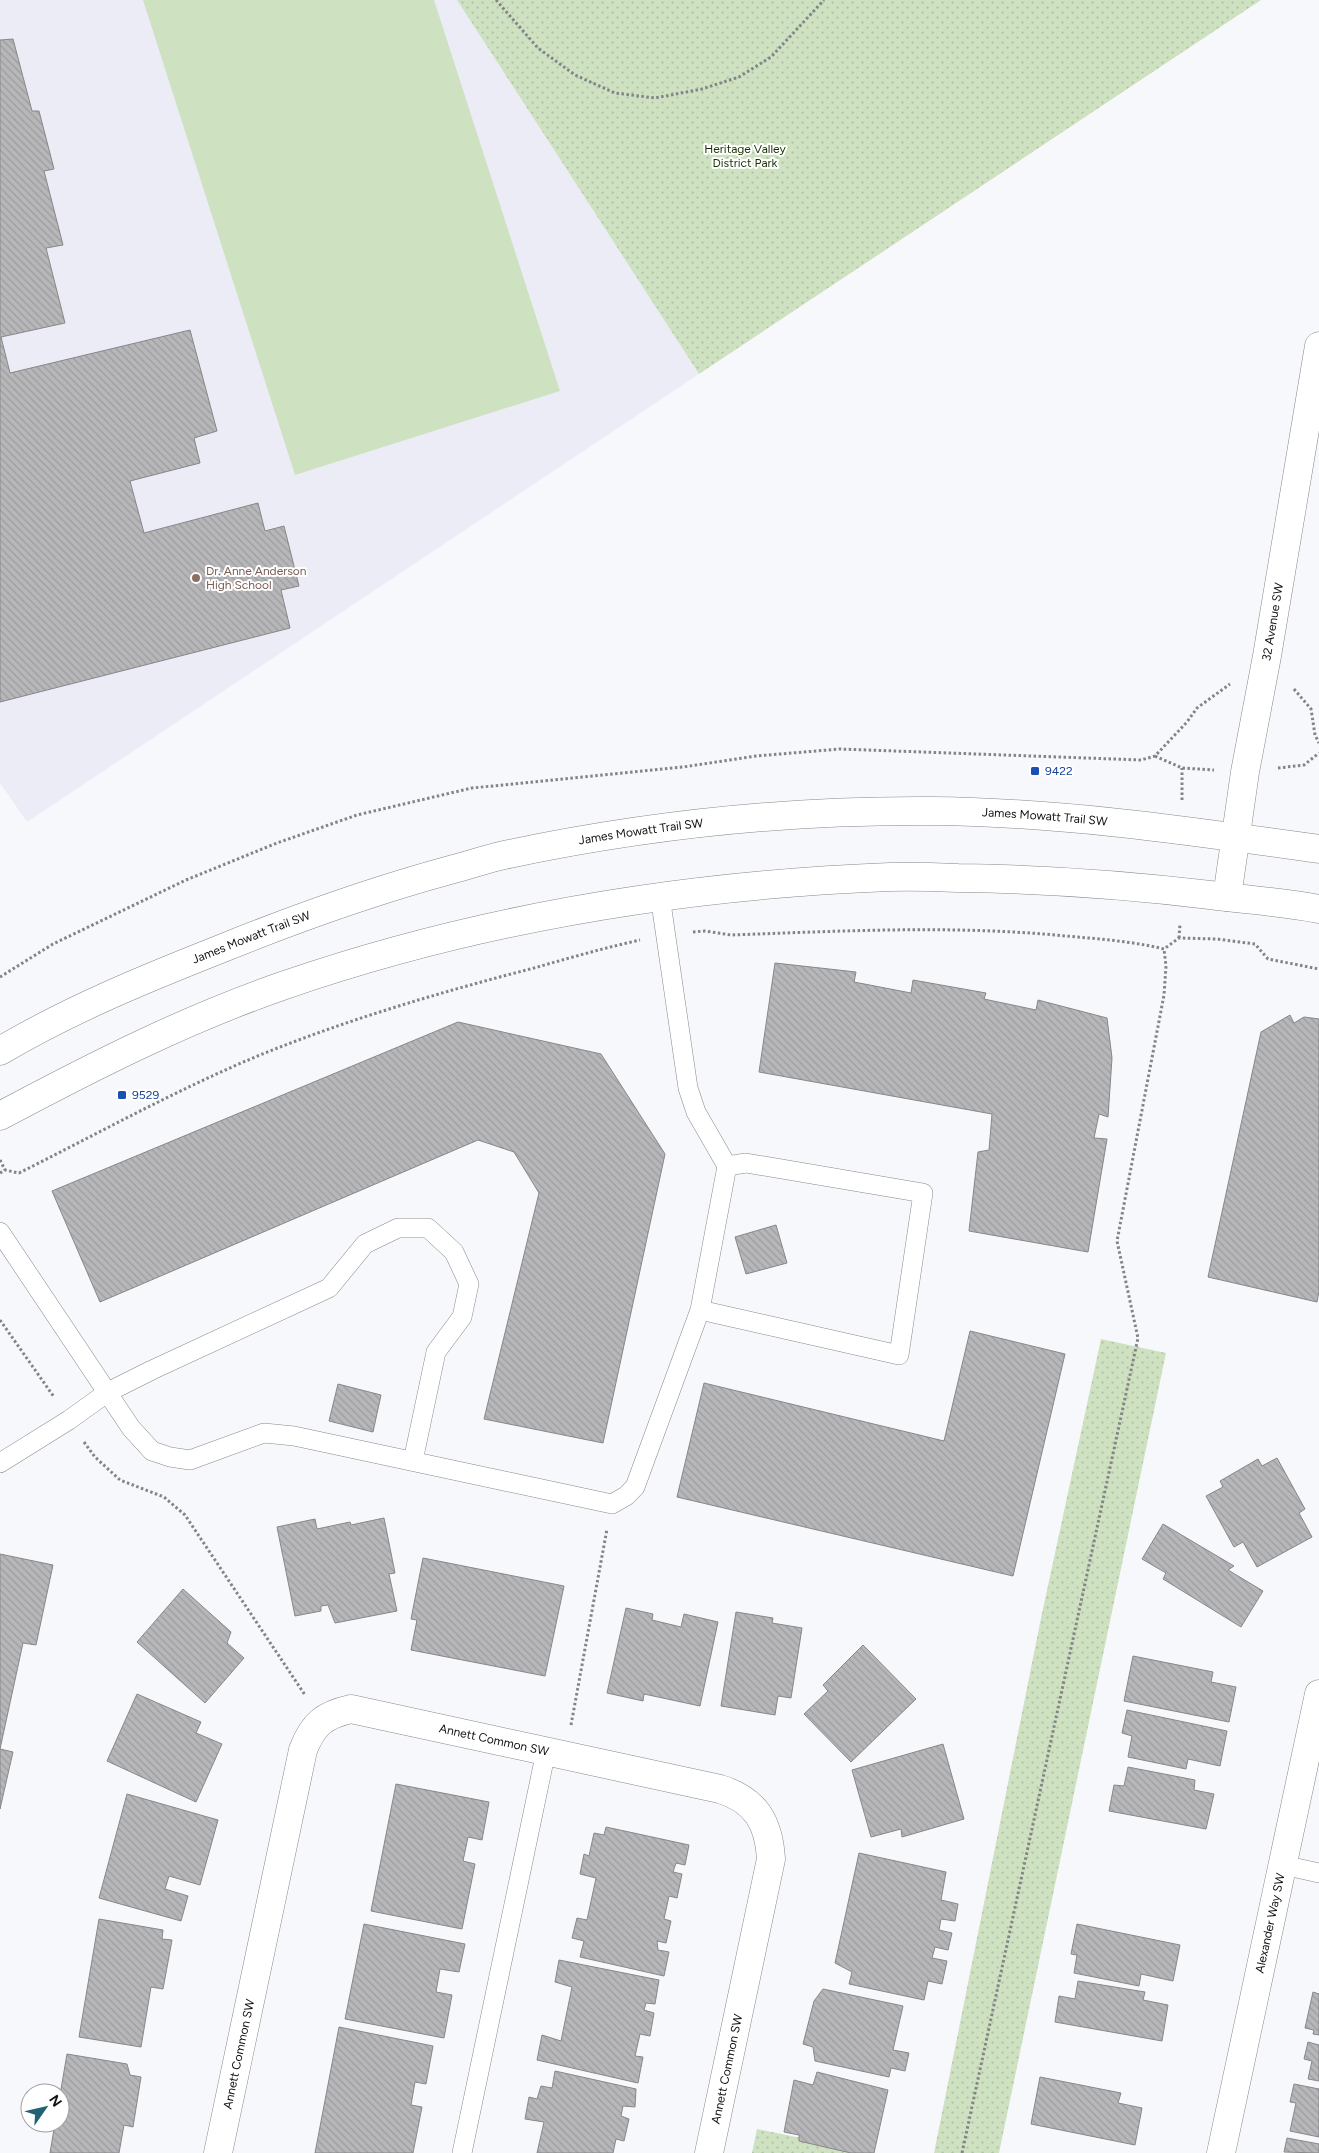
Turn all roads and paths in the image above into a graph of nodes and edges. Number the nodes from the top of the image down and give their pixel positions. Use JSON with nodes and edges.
{"nodes":[{"id":1,"x":496,"y":0,"type":"edge"},
{"id":2,"x":824,"y":0,"type":"edge"},
{"id":3,"x":1319,"y":346,"type":"edge"},
{"id":4,"x":1198,"y":708,"type":"dead end"},
{"id":5,"x":1311,"y":709,"type":"dead end"},
{"id":6,"x":1319,"y":743,"type":"edge"},
{"id":7,"x":1319,"y":753,"type":"edge"},
{"id":8,"x":1155,"y":756,"type":"junction"},
{"id":9,"x":1304,"y":765,"type":"dead end"},
{"id":10,"x":1182,"y":768,"type":"dead end"},
{"id":11,"x":1234,"y":837,"type":"junction"},
{"id":12,"x":1319,"y":849,"type":"edge"},
{"id":13,"x":660,"y":896,"type":"junction"},
{"id":14,"x":1227,"y":898,"type":"junction"},
{"id":15,"x":1319,"y":909,"type":"edge"},
{"id":16,"x":666,"y":935,"type":"junction"},
{"id":17,"x":1164,"y":949,"type":"junction"},
{"id":18,"x":1319,"y":969,"type":"edge"},
{"id":19,"x":0,"y":977,"type":"edge"},
{"id":20,"x":0,"y":1051,"type":"edge"},
{"id":21,"x":0,"y":1116,"type":"edge"},
{"id":22,"x":0,"y":1160,"type":"edge"},
{"id":23,"x":727,"y":1166,"type":"junction"},
{"id":24,"x":5,"y":1170,"type":"junction"},
{"id":25,"x":0,"y":1173,"type":"edge"},
{"id":26,"x":0,"y":1232,"type":"edge"},
{"id":27,"x":700,"y":1310,"type":"junction"},
{"id":28,"x":0,"y":1320,"type":"edge"},
{"id":29,"x":108,"y":1392,"type":"junction"},
{"id":30,"x":56,"y":1400,"type":"dead end"},
{"id":31,"x":81,"y":1439,"type":"dead end"},
{"id":32,"x":413,"y":1462,"type":"junction"},
{"id":33,"x":0,"y":1463,"type":"edge"},
{"id":34,"x":612,"y":1504,"type":"junction"},
{"id":35,"x":1319,"y":1694,"type":"edge"},
{"id":36,"x":322,"y":1720,"type":"junction"},
{"id":37,"x":556,"y":1753,"type":"junction"},
{"id":38,"x":1283,"y":1865,"type":"junction"},
{"id":39,"x":1319,"y":1873,"type":"edge"},
{"id":40,"x":218,"y":2153,"type":"edge"},
{"id":41,"x":462,"y":2153,"type":"edge"},
{"id":42,"x":709,"y":2153,"type":"edge"},
{"id":43,"x":962,"y":2153,"type":"edge"},
{"id":44,"x":1221,"y":2153,"type":"edge"}],
"edges":[{"from":1,"to":2,"type":"path"},
{"from":3,"to":11,"type":"main road","name":"32 Avenue SW"},
{"from":4,"to":8,"type":"path"},
{"from":5,"to":6,"type":"path"},
{"from":7,"to":9,"type":"path"},
{"from":8,"to":10,"type":"path"},
{"from":8,"to":19,"type":"path"},
{"from":11,"to":12,"type":"main road","name":"James Mowatt Trail SW"},
{"from":11,"to":14,"type":"main road","name":"32 Avenue SW"},
{"from":11,"to":20,"type":"main road","name":"James Mowatt Trail SW"},
{"from":13,"to":14,"type":"main road"},
{"from":13,"to":16,"type":"lane"},
{"from":13,"to":21,"type":"main road"},
{"from":14,"to":15,"type":"main road"},
{"from":16,"to":17,"type":"path"},
{"from":16,"to":23,"type":"lane"},
{"from":16,"to":24,"type":"path"},
{"from":17,"to":18,"type":"path"},
{"from":17,"to":43,"type":"path"},
{"from":22,"to":24,"type":"path"},
{"from":23,"to":27,"type":"lane"},
{"from":23,"to":27,"type":"lane"},
{"from":24,"to":25,"type":"path"},
{"from":26,"to":29,"type":"lane"},
{"from":27,"to":34,"type":"lane"},
{"from":28,"to":30,"type":"path"},
{"from":29,"to":32,"type":"lane"},
{"from":29,"to":32,"type":"lane"},
{"from":29,"to":33,"type":"lane"},
{"from":31,"to":36,"type":"path"},
{"from":32,"to":34,"type":"lane"},
{"from":34,"to":37,"type":"path"},
{"from":35,"to":38,"type":"main road","name":"Alexander Way SW"},
{"from":36,"to":37,"type":"main road","name":"Annett Common SW"},
{"from":36,"to":40,"type":"main road","name":"Annett Common SW"},
{"from":37,"to":41,"type":"lane"},
{"from":37,"to":42,"type":"main road","name":"Annett Common SW"},
{"from":38,"to":39,"type":"lane"},
{"from":38,"to":44,"type":"main road","name":"Alexander Way SW"}]}
